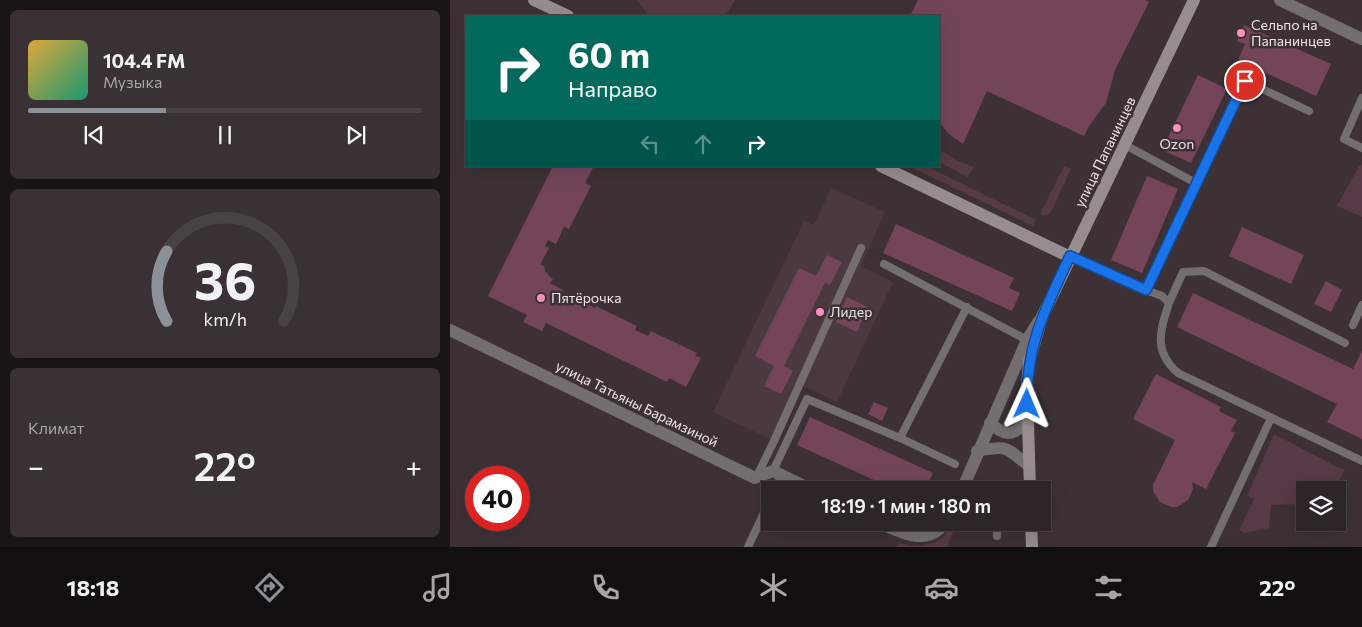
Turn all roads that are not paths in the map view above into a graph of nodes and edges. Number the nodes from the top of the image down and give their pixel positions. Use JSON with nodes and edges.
{"nodes":[{"id":1,"x":534,"y":0,"type":"edge"},
{"id":2,"x":1194,"y":0,"type":"edge"},
{"id":3,"x":1280,"y":0,"type":"edge"},
{"id":4,"x":566,"y":15,"type":"edge"},
{"id":5,"x":1362,"y":39,"type":"edge"},
{"id":6,"x":1362,"y":98,"type":"edge"},
{"id":7,"x":1310,"y":111,"type":"dead end"},
{"id":8,"x":1125,"y":145,"type":"junction"},
{"id":9,"x":1362,"y":148,"type":"edge"},
{"id":10,"x":883,"y":167,"type":"edge"},
{"id":11,"x":1196,"y":183,"type":"junction"},
{"id":12,"x":861,"y":248,"type":"dead end"},
{"id":13,"x":1070,"y":256,"type":"junction"},
{"id":14,"x":884,"y":264,"type":"dead end"},
{"id":15,"x":1146,"y":290,"type":"junction"},
{"id":16,"x":1169,"y":303,"type":"junction"},
{"id":17,"x":1362,"y":305,"type":"edge"},
{"id":18,"x":967,"y":307,"type":"junction"},
{"id":19,"x":1042,"y":317,"type":"junction"},
{"id":20,"x":1352,"y":325,"type":"dead end"},
{"id":21,"x":450,"y":330,"type":"edge"},
{"id":22,"x":1027,"y":340,"type":"junction"},
{"id":23,"x":1345,"y":344,"type":"dead end"},
{"id":24,"x":1272,"y":418,"type":"junction"},
{"id":25,"x":1027,"y":422,"type":"junction"},
{"id":26,"x":990,"y":423,"type":"junction"},
{"id":27,"x":900,"y":438,"type":"junction"},
{"id":28,"x":978,"y":452,"type":"junction"},
{"id":29,"x":1362,"y":461,"type":"edge"},
{"id":30,"x":955,"y":464,"type":"dead end"},
{"id":31,"x":1029,"y":466,"type":"junction"},
{"id":32,"x":777,"y":473,"type":"junction"},
{"id":33,"x":755,"y":478,"type":"junction"},
{"id":34,"x":776,"y":481,"type":"edge"},
{"id":35,"x":793,"y":481,"type":"edge"},
{"id":36,"x":966,"y":481,"type":"edge"},
{"id":37,"x":1030,"y":481,"type":"edge"},
{"id":38,"x":761,"y":519,"type":"edge"},
{"id":39,"x":896,"y":531,"type":"edge"},
{"id":40,"x":939,"y":531,"type":"edge"},
{"id":41,"x":997,"y":531,"type":"edge"},
{"id":42,"x":1031,"y":531,"type":"edge"},
{"id":43,"x":997,"y":536,"type":"dead end"},
{"id":44,"x":748,"y":547,"type":"edge"},
{"id":45,"x":1032,"y":547,"type":"edge"},
{"id":46,"x":1211,"y":547,"type":"edge"}],
"edges":[{"from":1,"to":4,"type":"street"},
{"from":2,"to":8,"type":"street","name":"улица Папанинцев"},
{"from":3,"to":5,"type":"street"},
{"from":6,"to":9,"type":"lane"},
{"from":7,"to":11,"type":"lane"},
{"from":8,"to":11,"type":"lane"},
{"from":8,"to":13,"type":"street","name":"улица Папанинцев"},
{"from":10,"to":13,"type":"street"},
{"from":11,"to":15,"type":"lane"},
{"from":12,"to":33,"type":"lane"},
{"from":13,"to":15,"type":"lane"},
{"from":13,"to":19,"type":"street","name":"улица Папанинцев"},
{"from":14,"to":18,"type":"lane"},
{"from":15,"to":16,"type":"lane"},
{"from":16,"to":23,"type":"lane"},
{"from":16,"to":24,"type":"lane"},
{"from":17,"to":20,"type":"lane"},
{"from":18,"to":22,"type":"lane"},
{"from":18,"to":27,"type":"lane"},
{"from":19,"to":22,"type":"street","name":"улица Папанинцев"},
{"from":19,"to":25,"type":"street","name":"улица Папанинцев"},
{"from":21,"to":33,"type":"street","name":"улица Татьяны Барамзиной"},
{"from":22,"to":26,"type":"street","name":"улица Папанинцев"},
{"from":24,"to":29,"type":"lane"},
{"from":24,"to":46,"type":"lane"},
{"from":25,"to":26,"type":"street"},
{"from":25,"to":31,"type":"street","name":"улица Папанинцев"},
{"from":26,"to":28,"type":"street","name":"улица Папанинцев"},
{"from":27,"to":30,"type":"lane"},
{"from":27,"to":32,"type":"lane"},
{"from":28,"to":31,"type":"street"},
{"from":28,"to":36,"type":"street","name":"улица Папанинцев"},
{"from":31,"to":37,"type":"street","name":"улица Папанинцев"},
{"from":32,"to":33,"type":"street"},
{"from":32,"to":34,"type":"lane"},
{"from":32,"to":35,"type":"street"},
{"from":38,"to":44,"type":"lane"},
{"from":39,"to":40,"type":"street"},
{"from":41,"to":43,"type":"lane"},
{"from":42,"to":45,"type":"street"}]}
